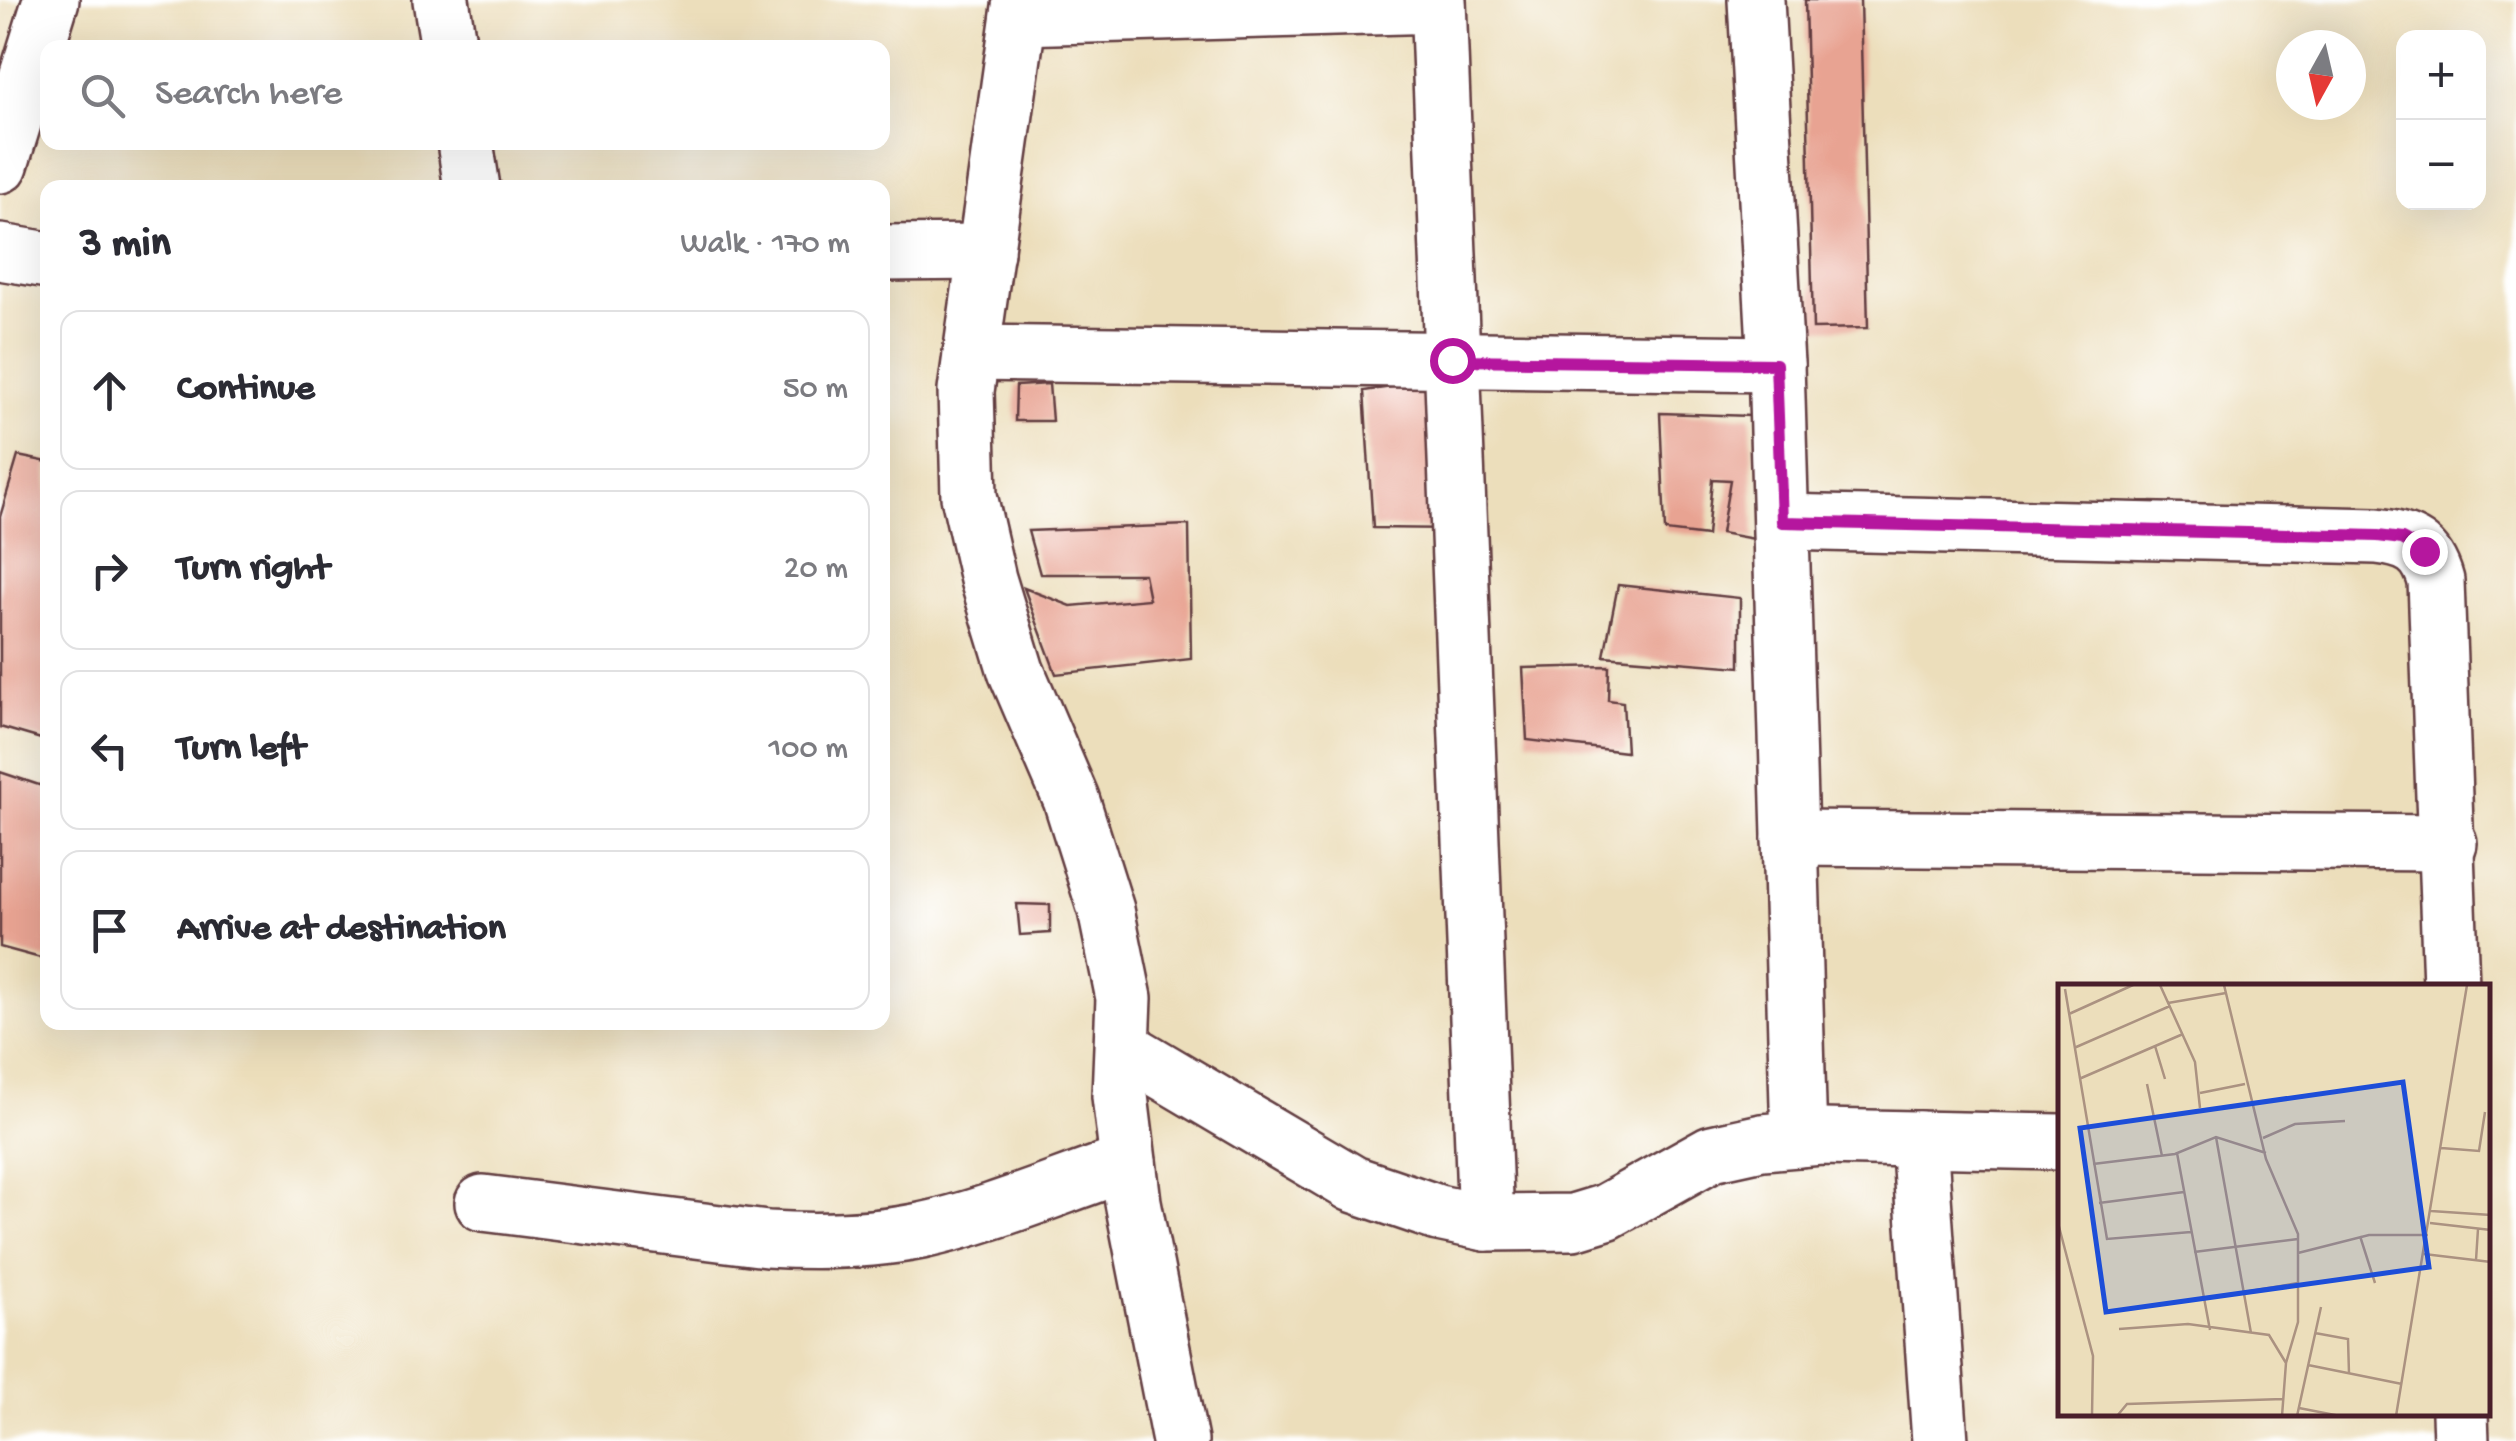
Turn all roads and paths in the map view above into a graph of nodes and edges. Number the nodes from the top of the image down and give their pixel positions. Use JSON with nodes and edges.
{"nodes":[{"id":1,"x":50,"y":0,"type":"edge"},
{"id":2,"x":442,"y":0,"type":"edge"},
{"id":3,"x":1756,"y":0,"type":"edge"},
{"id":4,"x":1438,"y":3,"type":"edge"},
{"id":5,"x":1020,"y":9,"type":"edge"},
{"id":6,"x":448,"y":40,"type":"edge"},
{"id":7,"x":9,"y":105,"type":"edge"},
{"id":8,"x":466,"y":150,"type":"edge"},
{"id":9,"x":0,"y":165,"type":"edge"},
{"id":10,"x":471,"y":180,"type":"edge"},
{"id":11,"x":0,"y":252,"type":"edge"},
{"id":12,"x":986,"y":252,"type":"junction"},
{"id":13,"x":890,"y":253,"type":"edge"},
{"id":14,"x":40,"y":259,"type":"edge"},
{"id":15,"x":972,"y":353,"type":"junction"},
{"id":16,"x":1452,"y":360,"type":"junction"},
{"id":17,"x":1776,"y":364,"type":"junction"},
{"id":18,"x":1782,"y":522,"type":"junction"},
{"id":19,"x":1790,"y":838,"type":"junction"},
{"id":20,"x":2448,"y":843,"type":"junction"},
{"id":21,"x":2452,"y":984,"type":"edge"},
{"id":22,"x":1122,"y":1048,"type":"junction"},
{"id":23,"x":1919,"y":1139,"type":"junction"},
{"id":24,"x":1799,"y":1140,"type":"junction"},
{"id":25,"x":2058,"y":1142,"type":"edge"},
{"id":26,"x":1128,"y":1163,"type":"junction"},
{"id":27,"x":482,"y":1203,"type":"dead end"},
{"id":28,"x":1486,"y":1223,"type":"junction"},
{"id":29,"x":2460,"y":1416,"type":"edge"},
{"id":30,"x":1180,"y":1441,"type":"edge"},
{"id":31,"x":1940,"y":1441,"type":"edge"},
{"id":32,"x":2461,"y":1441,"type":"edge"}],
"edges":[{"from":1,"to":7,"type":"street"},
{"from":2,"to":6,"type":"street"},
{"from":3,"to":17,"type":"street"},
{"from":4,"to":5,"type":"street"},
{"from":4,"to":16,"type":"street"},
{"from":5,"to":12,"type":"street"},
{"from":7,"to":9,"type":"street"},
{"from":8,"to":10,"type":"street"},
{"from":11,"to":14,"type":"street"},
{"from":12,"to":13,"type":"street"},
{"from":12,"to":15,"type":"street"},
{"from":15,"to":16,"type":"street"},
{"from":15,"to":22,"type":"street"},
{"from":16,"to":17,"type":"street"},
{"from":16,"to":28,"type":"street"},
{"from":17,"to":18,"type":"street"},
{"from":18,"to":19,"type":"street"},
{"from":18,"to":20,"type":"street"},
{"from":19,"to":20,"type":"street"},
{"from":19,"to":24,"type":"street"},
{"from":20,"to":21,"type":"street"},
{"from":22,"to":26,"type":"street"},
{"from":22,"to":28,"type":"street"},
{"from":23,"to":24,"type":"street"},
{"from":23,"to":25,"type":"street"},
{"from":23,"to":31,"type":"street"},
{"from":24,"to":28,"type":"street"},
{"from":26,"to":27,"type":"street"},
{"from":26,"to":30,"type":"street"},
{"from":29,"to":32,"type":"street"}]}
